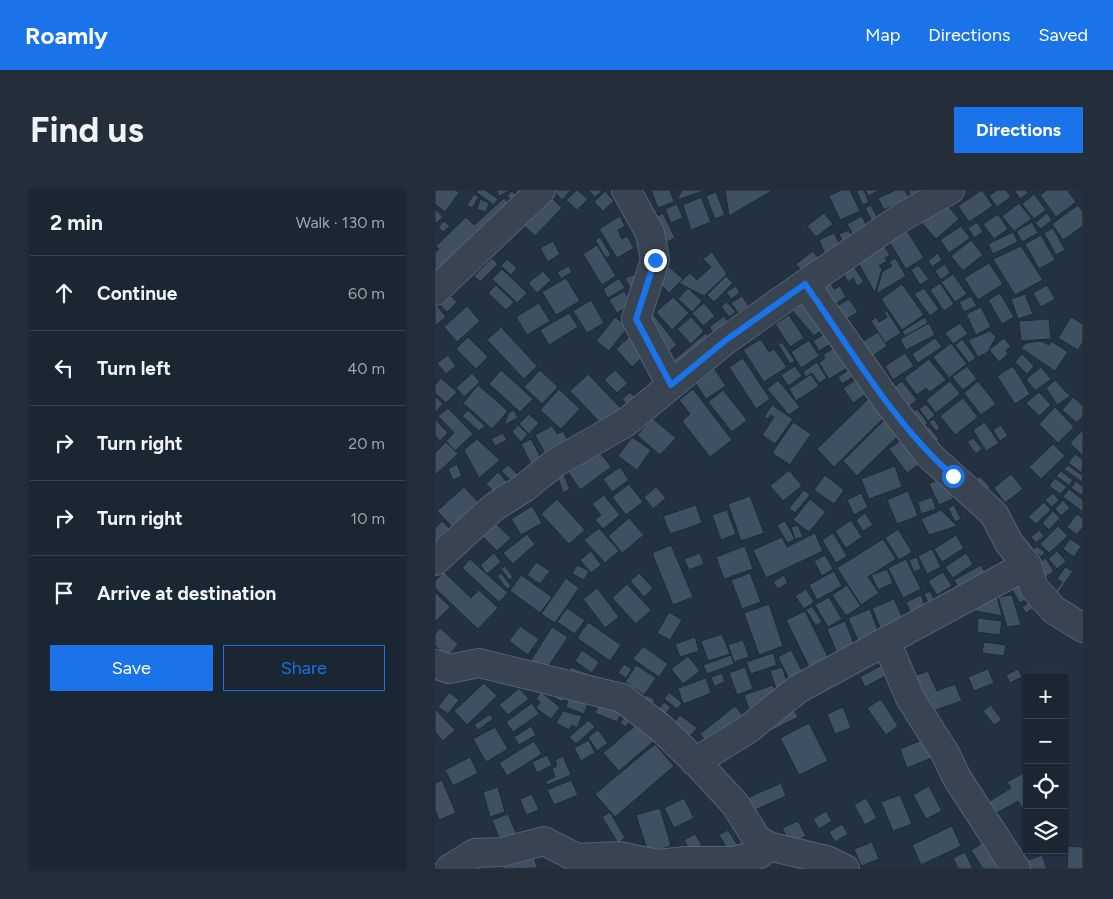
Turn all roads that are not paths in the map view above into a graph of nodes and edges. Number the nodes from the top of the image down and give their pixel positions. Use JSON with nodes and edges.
{"nodes":[{"id":1,"x":541,"y":190,"type":"edge"},
{"id":2,"x":626,"y":190,"type":"edge"},
{"id":3,"x":950,"y":190,"type":"edge"},
{"id":4,"x":805,"y":284,"type":"junction"},
{"id":5,"x":435,"y":291,"type":"edge"},
{"id":6,"x":671,"y":385,"type":"junction"},
{"id":7,"x":435,"y":560,"type":"edge"},
{"id":8,"x":1027,"y":564,"type":"junction"},
{"id":9,"x":1079,"y":625,"type":"edge"},
{"id":10,"x":886,"y":641,"type":"junction"},
{"id":11,"x":435,"y":664,"type":"edge"},
{"id":12,"x":695,"y":762,"type":"junction"},
{"id":13,"x":768,"y":846,"type":"junction"},
{"id":14,"x":449,"y":869,"type":"edge"},
{"id":15,"x":845,"y":869,"type":"edge"},
{"id":16,"x":1016,"y":869,"type":"edge"}],
"edges":[{"from":1,"to":5,"type":"street"},
{"from":2,"to":6,"type":"street"},
{"from":3,"to":4,"type":"street"},
{"from":4,"to":6,"type":"street"},
{"from":4,"to":8,"type":"street"},
{"from":6,"to":7,"type":"street"},
{"from":8,"to":9,"type":"street"},
{"from":8,"to":10,"type":"street"},
{"from":10,"to":12,"type":"street"},
{"from":10,"to":16,"type":"street"},
{"from":11,"to":12,"type":"street"},
{"from":12,"to":13,"type":"street"},
{"from":13,"to":14,"type":"street"},
{"from":13,"to":15,"type":"street"}]}
